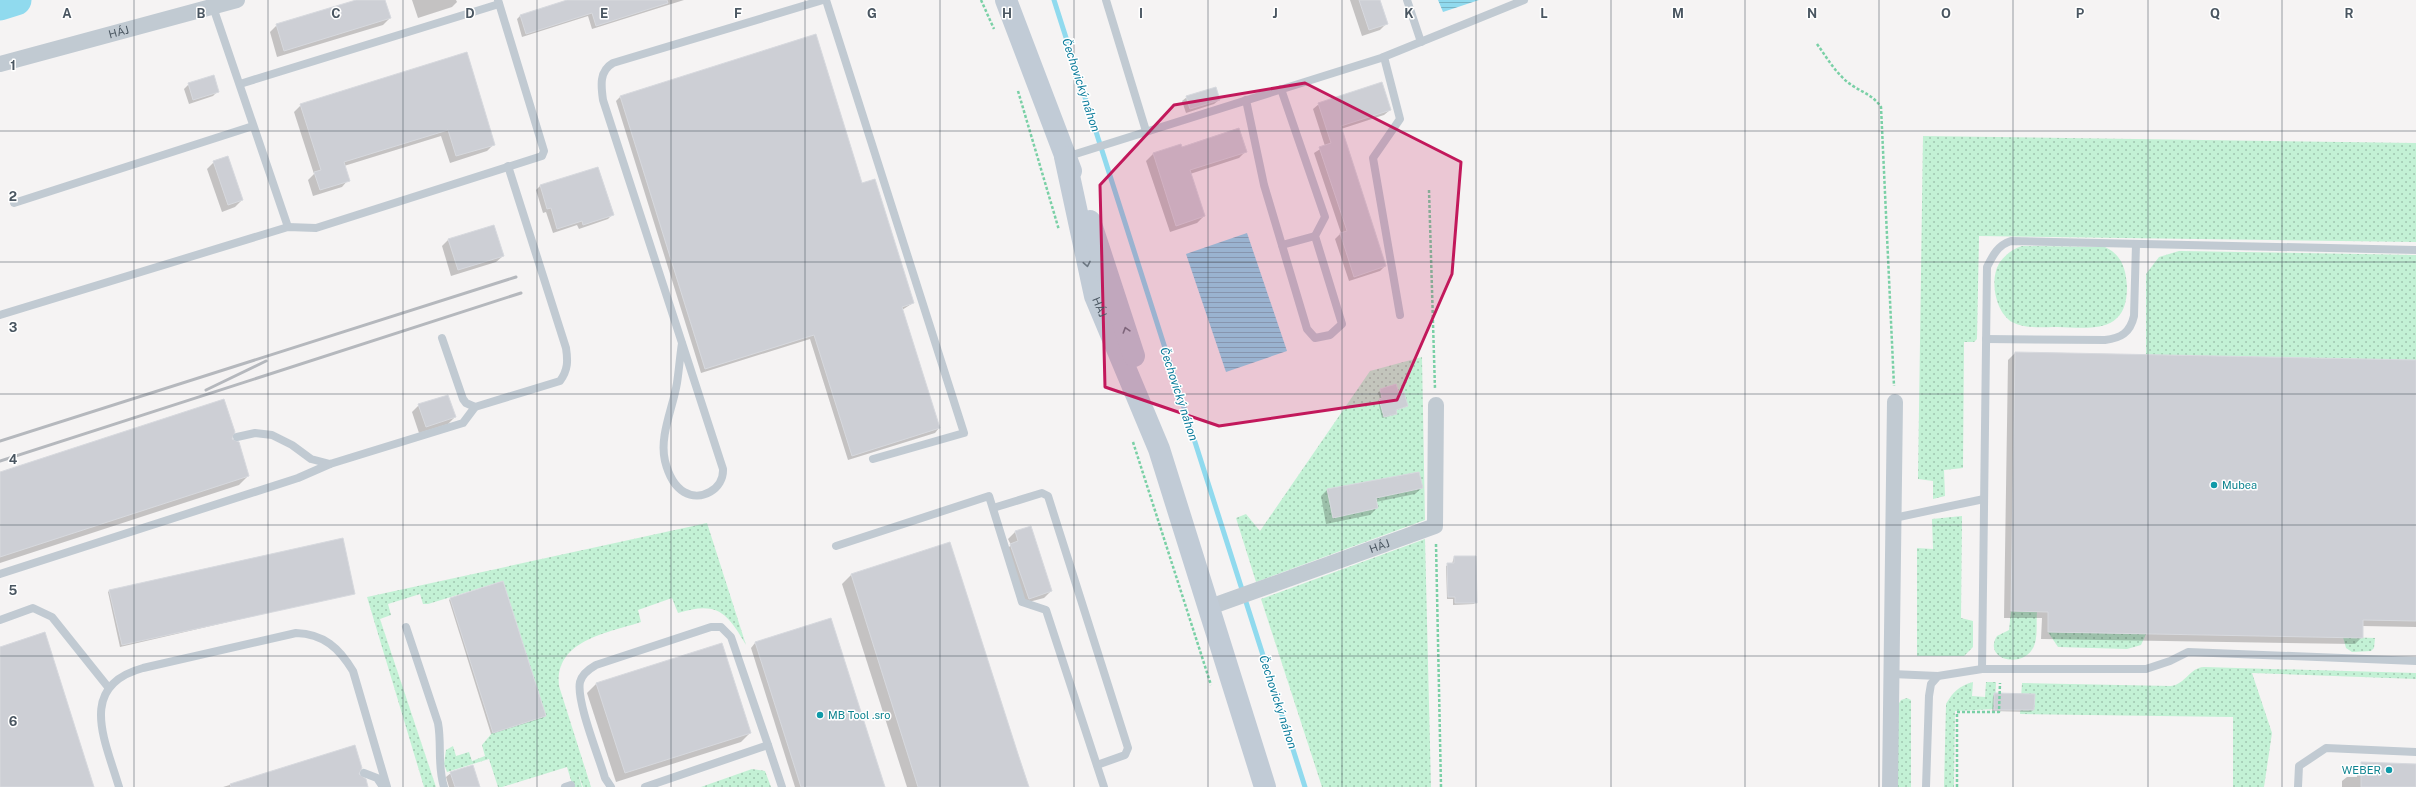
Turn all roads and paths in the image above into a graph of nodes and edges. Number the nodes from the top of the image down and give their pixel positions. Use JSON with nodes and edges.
{"nodes":[{"id":1,"x":237,"y":0,"type":"edge"},
{"id":2,"x":825,"y":0,"type":"edge"},
{"id":3,"x":981,"y":0,"type":"edge"},
{"id":4,"x":1006,"y":0,"type":"edge"},
{"id":5,"x":1106,"y":0,"type":"edge"},
{"id":6,"x":1407,"y":0,"type":"edge"},
{"id":7,"x":1524,"y":0,"type":"edge"},
{"id":8,"x":498,"y":2,"type":"edge"},
{"id":9,"x":213,"y":6,"type":"junction"},
{"id":10,"x":998,"y":36,"type":"dead end"},
{"id":11,"x":1421,"y":42,"type":"junction"},
{"id":12,"x":1817,"y":44,"type":"dead end"},
{"id":13,"x":1384,"y":57,"type":"junction"},
{"id":14,"x":0,"y":64,"type":"edge"},
{"id":15,"x":240,"y":84,"type":"junction"},
{"id":16,"x":1017,"y":87,"type":"dead end"},
{"id":17,"x":1281,"y":89,"type":"junction"},
{"id":18,"x":1246,"y":100,"type":"junction"},
{"id":19,"x":253,"y":126,"type":"junction"},
{"id":20,"x":1146,"y":131,"type":"junction"},
{"id":21,"x":1066,"y":157,"type":"junction"},
{"id":22,"x":508,"y":166,"type":"junction"},
{"id":23,"x":1429,"y":190,"type":"dead end"},
{"id":24,"x":14,"y":203,"type":"dead end"},
{"id":25,"x":288,"y":227,"type":"junction"},
{"id":26,"x":1060,"y":231,"type":"dead end"},
{"id":27,"x":1315,"y":236,"type":"junction"},
{"id":28,"x":2136,"y":244,"type":"junction"},
{"id":29,"x":1282,"y":245,"type":"junction"},
{"id":30,"x":2416,"y":250,"type":"edge"},
{"id":31,"x":0,"y":315,"type":"edge"},
{"id":32,"x":1400,"y":315,"type":"dead end"},
{"id":33,"x":442,"y":338,"type":"dead end"},
{"id":34,"x":1986,"y":339,"type":"junction"},
{"id":35,"x":682,"y":343,"type":"junction"},
{"id":36,"x":1895,"y":402,"type":"joint"},
{"id":37,"x":1436,"y":405,"type":"joint"},
{"id":38,"x":475,"y":407,"type":"junction"},
{"id":39,"x":237,"y":437,"type":"dead end"},
{"id":40,"x":1132,"y":439,"type":"dead end"},
{"id":41,"x":873,"y":459,"type":"dead end"},
{"id":42,"x":330,"y":464,"type":"junction"},
{"id":43,"x":1984,"y":499,"type":"junction"},
{"id":44,"x":993,"y":508,"type":"junction"},
{"id":45,"x":1894,"y":518,"type":"junction"},
{"id":46,"x":1436,"y":526,"type":"junction"},
{"id":47,"x":836,"y":546,"type":"dead end"},
{"id":48,"x":0,"y":574,"type":"edge"},
{"id":49,"x":1210,"y":607,"type":"junction"},
{"id":50,"x":0,"y":620,"type":"edge"},
{"id":51,"x":406,"y":627,"type":"dead end"},
{"id":52,"x":2416,"y":661,"type":"edge"},
{"id":53,"x":1982,"y":669,"type":"junction"},
{"id":54,"x":1892,"y":674,"type":"junction"},
{"id":55,"x":1938,"y":676,"type":"junction"},
{"id":56,"x":2000,"y":683,"type":"dead end"},
{"id":57,"x":1211,"y":686,"type":"dead end"},
{"id":58,"x":108,"y":687,"type":"junction"},
{"id":59,"x":768,"y":745,"type":"junction"},
{"id":60,"x":2416,"y":752,"type":"edge"},
{"id":61,"x":1097,"y":765,"type":"junction"},
{"id":62,"x":364,"y":773,"type":"dead end"},
{"id":63,"x":119,"y":787,"type":"edge"},
{"id":64,"x":383,"y":787,"type":"edge"},
{"id":65,"x":387,"y":787,"type":"edge"},
{"id":66,"x":444,"y":787,"type":"edge"},
{"id":67,"x":611,"y":787,"type":"edge"},
{"id":68,"x":645,"y":787,"type":"edge"},
{"id":69,"x":782,"y":787,"type":"edge"},
{"id":70,"x":1104,"y":787,"type":"edge"},
{"id":71,"x":1265,"y":787,"type":"edge"},
{"id":72,"x":1441,"y":787,"type":"edge"},
{"id":73,"x":1890,"y":787,"type":"edge"},
{"id":74,"x":1926,"y":787,"type":"edge"},
{"id":75,"x":1957,"y":787,"type":"edge"},
{"id":76,"x":2298,"y":787,"type":"edge"}],
"edges":[{"from":1,"to":9,"type":"street","name":"HÁJ"},
{"from":2,"to":35,"type":"lane"},
{"from":2,"to":41,"type":"lane"},
{"from":3,"to":10,"type":"path"},
{"from":4,"to":21,"type":"main road","name":"HÁJ"},
{"from":5,"to":20,"type":"lane"},
{"from":6,"to":11,"type":"lane"},
{"from":7,"to":11,"type":"lane"},
{"from":8,"to":15,"type":"lane"},
{"from":8,"to":22,"type":"lane"},
{"from":9,"to":14,"type":"street","name":"HÁJ"},
{"from":9,"to":15,"type":"lane"},
{"from":11,"to":13,"type":"lane"},
{"from":12,"to":36,"type":"path"},
{"from":13,"to":17,"type":"lane"},
{"from":13,"to":32,"type":"lane"},
{"from":15,"to":19,"type":"lane"},
{"from":16,"to":26,"type":"path"},
{"from":17,"to":18,"type":"lane"},
{"from":17,"to":27,"type":"lane"},
{"from":18,"to":20,"type":"lane"},
{"from":18,"to":29,"type":"lane"},
{"from":19,"to":24,"type":"lane"},
{"from":19,"to":25,"type":"lane"},
{"from":20,"to":21,"type":"lane"},
{"from":21,"to":49,"type":"main road","name":"HÁJ"},
{"from":22,"to":25,"type":"lane"},
{"from":22,"to":38,"type":"lane"},
{"from":23,"to":37,"type":"path"},
{"from":25,"to":31,"type":"lane"},
{"from":27,"to":29,"type":"lane"},
{"from":27,"to":29,"type":"lane"},
{"from":28,"to":30,"type":"lane"},
{"from":28,"to":34,"type":"lane"},
{"from":28,"to":34,"type":"lane"},
{"from":33,"to":38,"type":"lane"},
{"from":34,"to":43,"type":"lane"},
{"from":35,"to":35,"type":"lane"},
{"from":36,"to":45,"type":"street"},
{"from":37,"to":46,"type":"street"},
{"from":38,"to":42,"type":"lane"},
{"from":39,"to":42,"type":"lane"},
{"from":40,"to":57,"type":"path"},
{"from":42,"to":48,"type":"lane"},
{"from":43,"to":45,"type":"lane"},
{"from":43,"to":53,"type":"lane"},
{"from":44,"to":47,"type":"lane"},
{"from":44,"to":61,"type":"lane"},
{"from":44,"to":61,"type":"lane"},
{"from":45,"to":54,"type":"street"},
{"from":46,"to":49,"type":"street","name":"HÁJ"},
{"from":46,"to":72,"type":"path"},
{"from":49,"to":71,"type":"main road","name":"HÁJ"},
{"from":50,"to":58,"type":"lane"},
{"from":51,"to":66,"type":"lane"},
{"from":52,"to":53,"type":"lane"},
{"from":53,"to":55,"type":"lane"},
{"from":54,"to":55,"type":"lane"},
{"from":54,"to":73,"type":"street"},
{"from":55,"to":74,"type":"lane"},
{"from":56,"to":75,"type":"path"},
{"from":58,"to":63,"type":"lane"},
{"from":58,"to":65,"type":"lane"},
{"from":59,"to":67,"type":"lane"},
{"from":59,"to":68,"type":"lane"},
{"from":59,"to":69,"type":"lane"},
{"from":60,"to":76,"type":"lane"},
{"from":61,"to":70,"type":"lane"},
{"from":62,"to":64,"type":"lane"}]}
